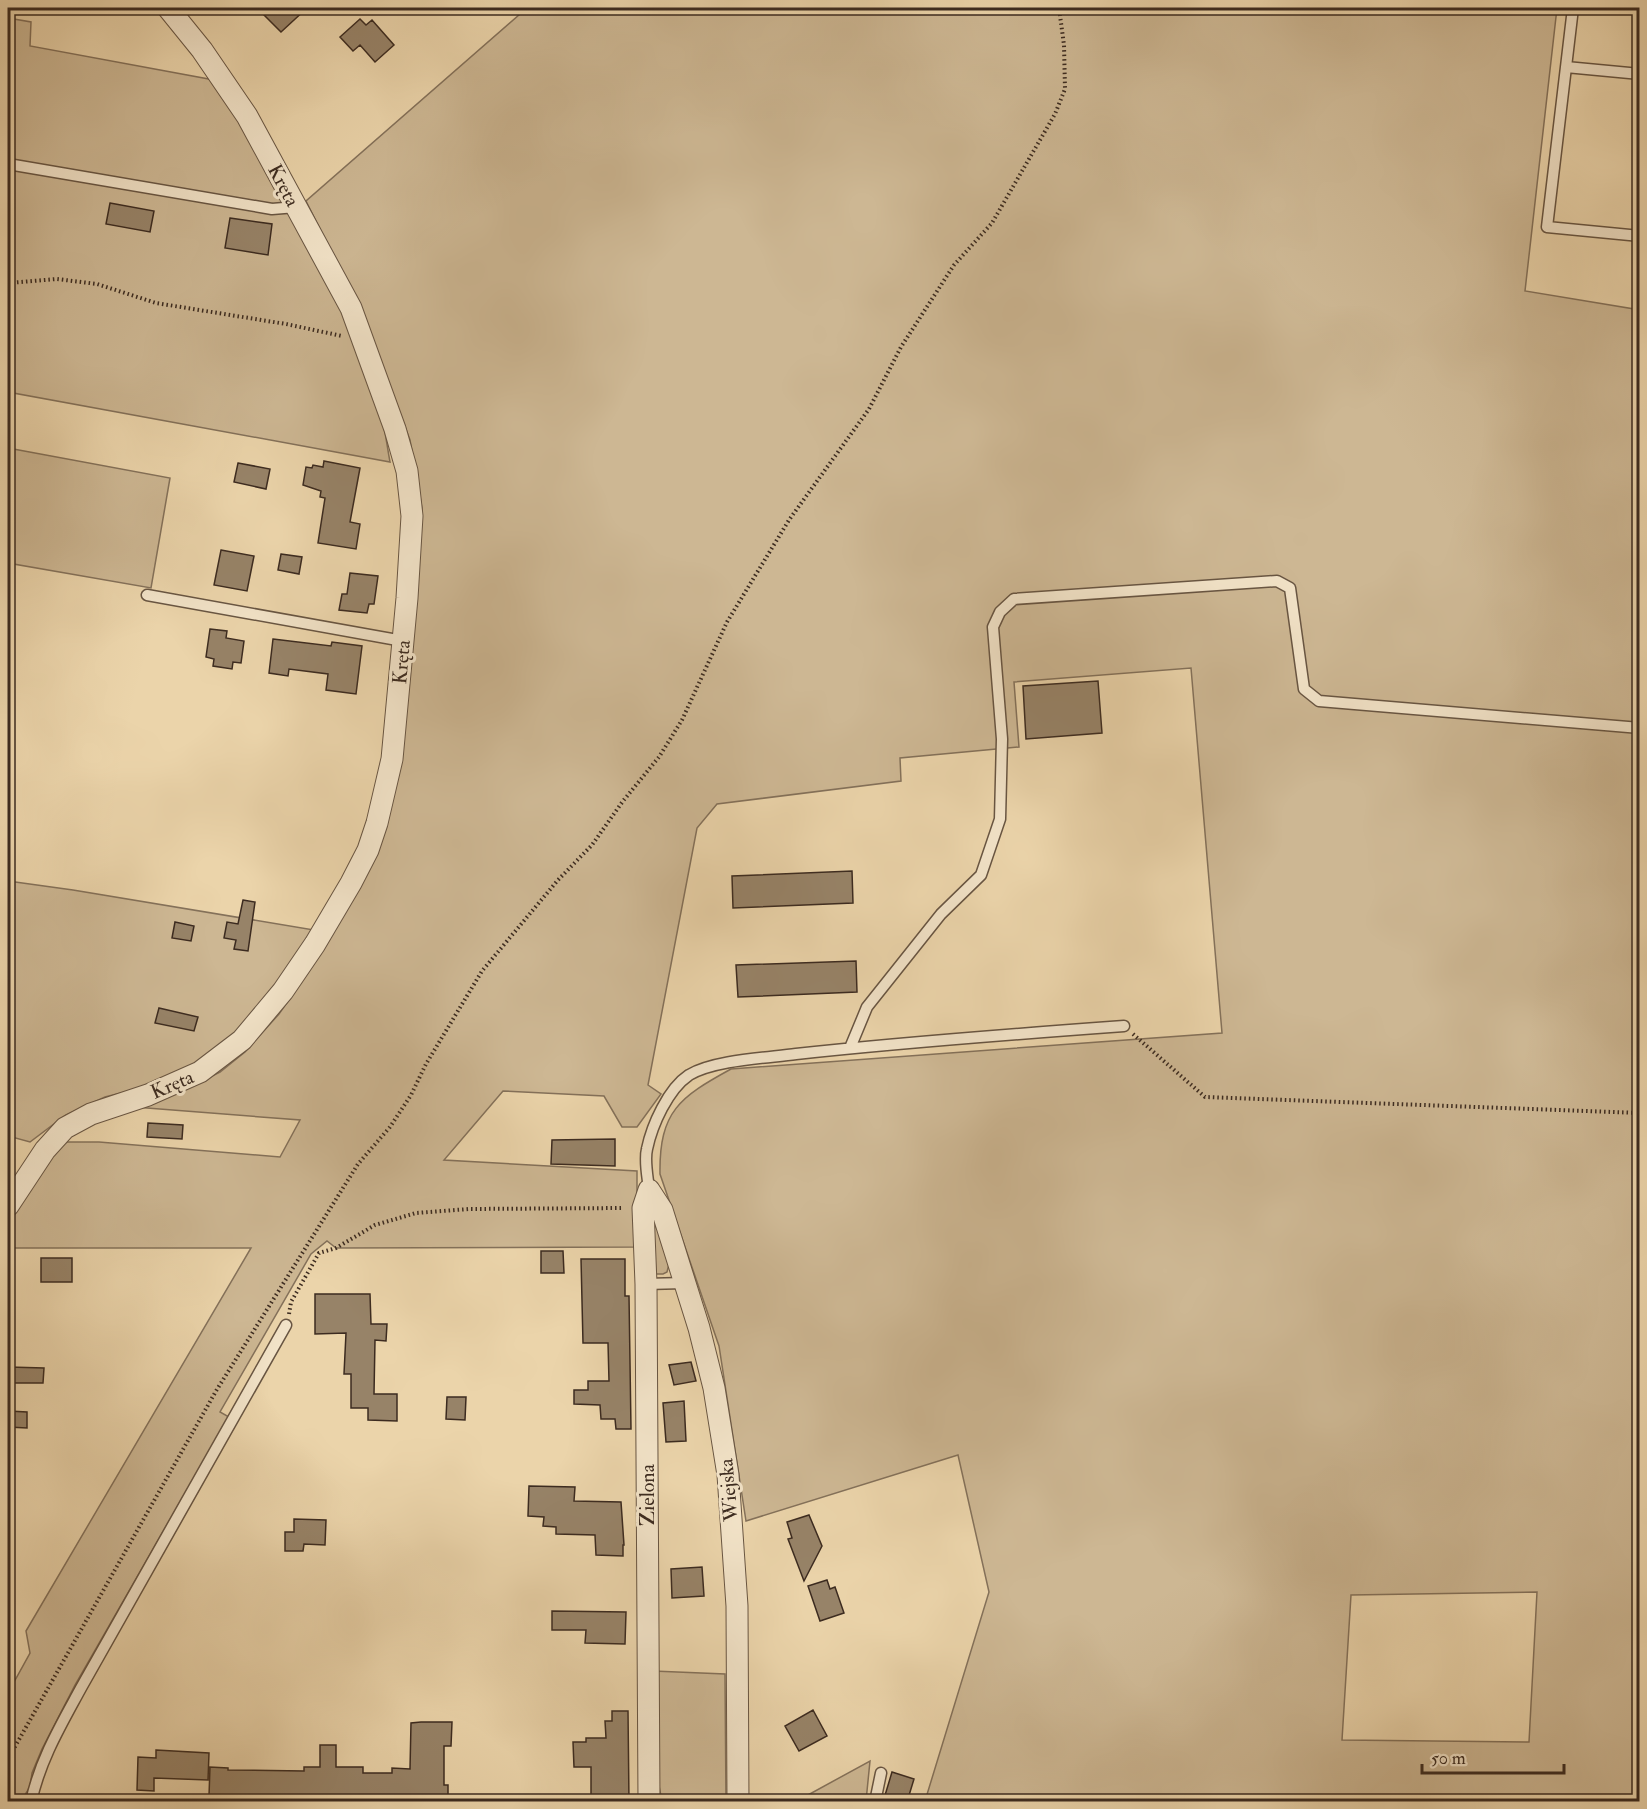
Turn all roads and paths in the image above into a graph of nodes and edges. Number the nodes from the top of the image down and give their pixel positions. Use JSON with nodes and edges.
{"nodes":[{"id":1,"x":168,"y":8,"type":"edge"},
{"id":2,"x":1059,"y":8,"type":"edge"},
{"id":3,"x":1573,"y":8,"type":"edge"},
{"id":4,"x":1566,"y":67,"type":"junction"},
{"id":5,"x":1640,"y":74,"type":"edge"},
{"id":6,"x":8,"y":164,"type":"edge"},
{"id":7,"x":296,"y":207,"type":"junction"},
{"id":8,"x":1640,"y":236,"type":"edge"},
{"id":9,"x":8,"y":284,"type":"edge"},
{"id":10,"x":361,"y":336,"type":"junction"},
{"id":11,"x":147,"y":595,"type":"dead end"},
{"id":12,"x":403,"y":641,"type":"junction"},
{"id":13,"x":1640,"y":728,"type":"edge"},
{"id":14,"x":1124,"y":1026,"type":"joint"},
{"id":15,"x":850,"y":1048,"type":"junction"},
{"id":16,"x":1640,"y":1113,"type":"edge"},
{"id":17,"x":646,"y":1199,"type":"junction"},
{"id":18,"x":8,"y":1206,"type":"edge"},
{"id":19,"x":684,"y":1283,"type":"junction"},
{"id":20,"x":646,"y":1284,"type":"junction"},
{"id":21,"x":286,"y":1325,"type":"joint"},
{"id":22,"x":8,"y":1760,"type":"edge"},
{"id":23,"x":881,"y":1773,"type":"dead end"},
{"id":24,"x":31,"y":1802,"type":"edge"},
{"id":25,"x":649,"y":1802,"type":"edge"},
{"id":26,"x":738,"y":1802,"type":"edge"},
{"id":27,"x":875,"y":1802,"type":"edge"}],
"edges":[{"from":1,"to":7,"type":"street","name":"Kręta"},
{"from":2,"to":22,"type":"path"},
{"from":3,"to":4,"type":"lane"},
{"from":4,"to":5,"type":"lane"},
{"from":4,"to":8,"type":"lane"},
{"from":6,"to":7,"type":"lane"},
{"from":7,"to":10,"type":"street","name":"Kręta"},
{"from":9,"to":10,"type":"path"},
{"from":10,"to":12,"type":"street","name":"Kręta"},
{"from":11,"to":12,"type":"lane"},
{"from":12,"to":18,"type":"street","name":"Kręta"},
{"from":13,"to":15,"type":"lane"},
{"from":14,"to":15,"type":"lane"},
{"from":14,"to":16,"type":"path"},
{"from":15,"to":17,"type":"lane"},
{"from":17,"to":19,"type":"street","name":"Wiejska"},
{"from":17,"to":20,"type":"street","name":"Zielona"},
{"from":17,"to":21,"type":"path"},
{"from":19,"to":20,"type":"lane"},
{"from":19,"to":26,"type":"street","name":"Wiejska"},
{"from":20,"to":25,"type":"street","name":"Zielona"},
{"from":21,"to":24,"type":"lane"},
{"from":23,"to":27,"type":"lane"}]}
